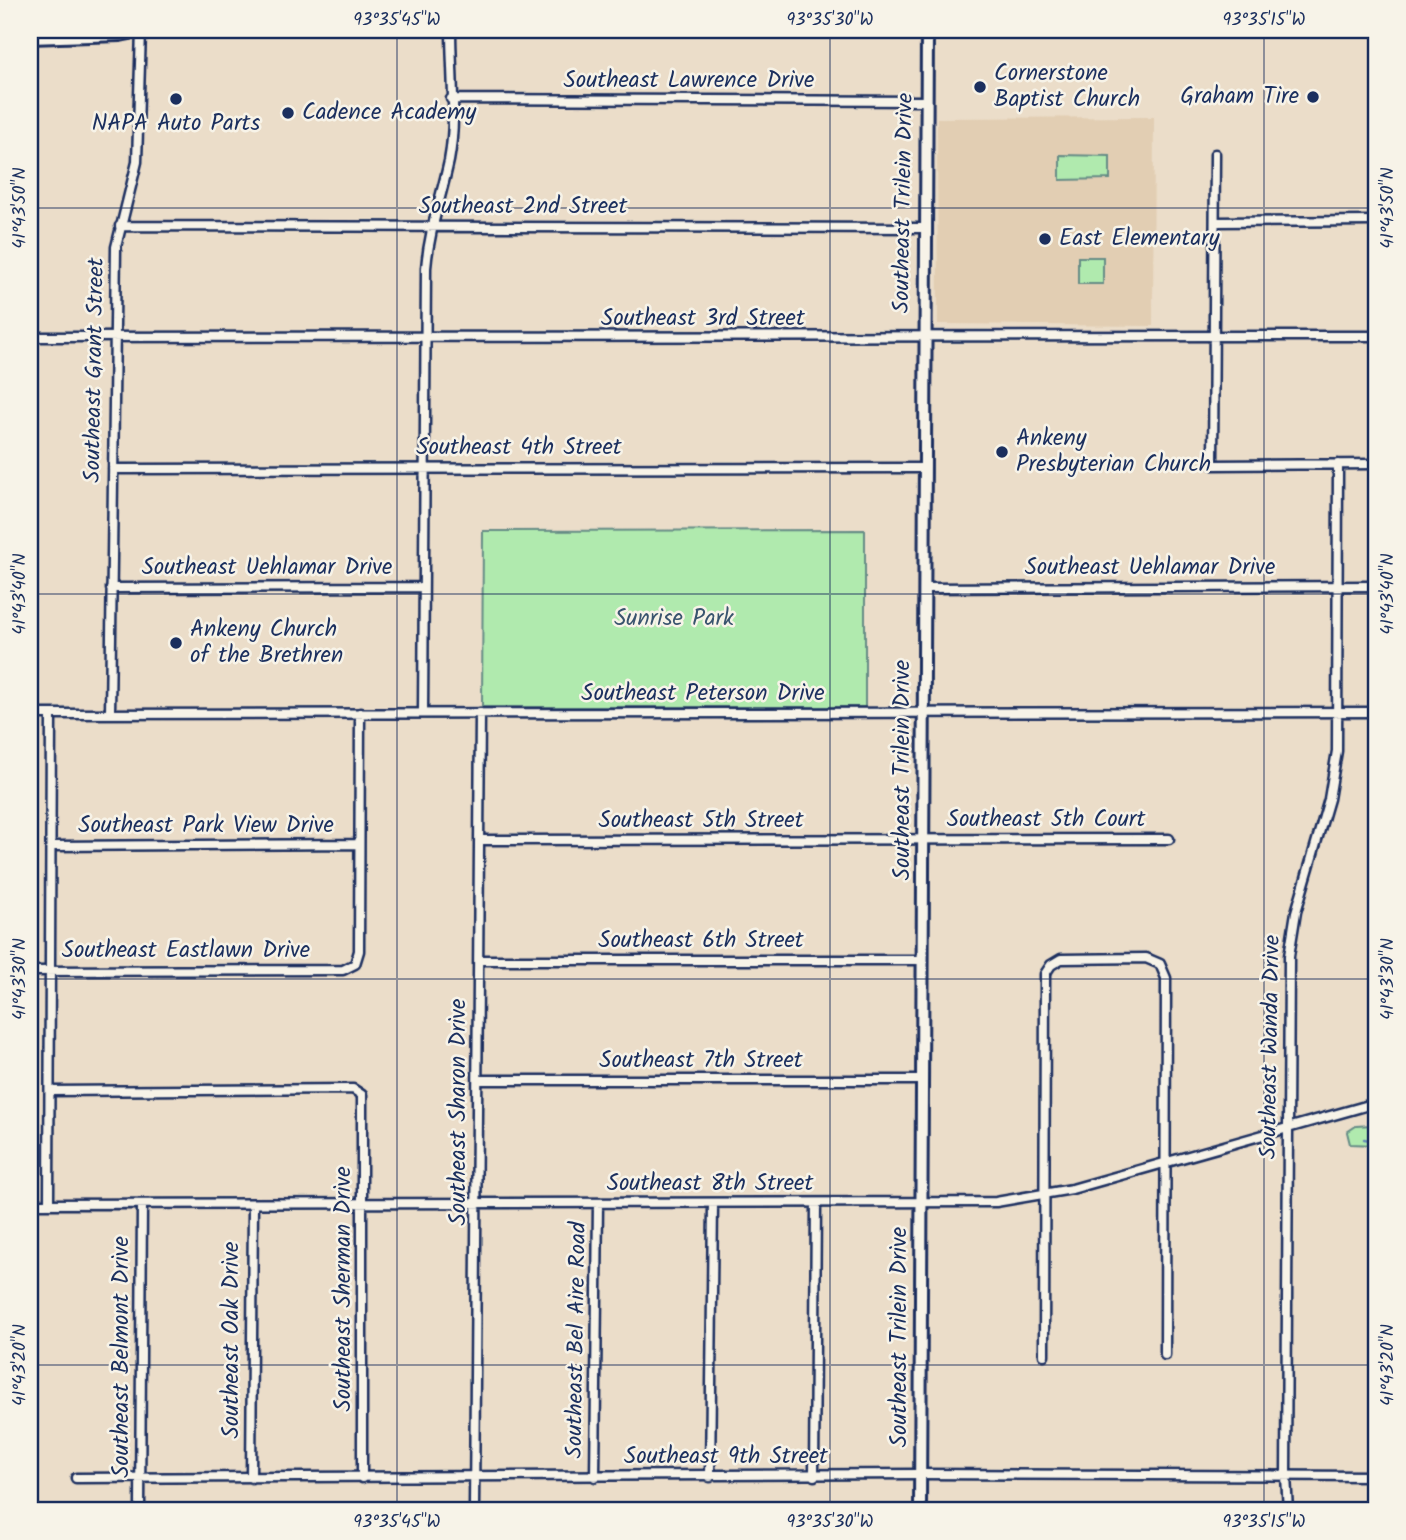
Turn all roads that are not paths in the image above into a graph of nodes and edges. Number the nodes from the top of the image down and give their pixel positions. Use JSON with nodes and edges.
{"nodes":[{"id":1,"x":140,"y":30,"type":"edge"},
{"id":2,"x":451,"y":30,"type":"edge"},
{"id":3,"x":927,"y":30,"type":"edge"},
{"id":4,"x":30,"y":37,"type":"edge"},
{"id":5,"x":451,"y":99,"type":"junction"},
{"id":6,"x":926,"y":101,"type":"junction"},
{"id":7,"x":1215,"y":154,"type":"dead end"},
{"id":8,"x":1376,"y":221,"type":"edge"},
{"id":9,"x":1215,"y":222,"type":"junction"},
{"id":10,"x":120,"y":226,"type":"junction"},
{"id":11,"x":431,"y":226,"type":"junction"},
{"id":12,"x":925,"y":228,"type":"junction"},
{"id":13,"x":1376,"y":336,"type":"edge"},
{"id":14,"x":30,"y":337,"type":"edge"},
{"id":15,"x":425,"y":337,"type":"junction"},
{"id":16,"x":1214,"y":337,"type":"junction"},
{"id":17,"x":114,"y":338,"type":"junction"},
{"id":18,"x":924,"y":339,"type":"junction"},
{"id":19,"x":1338,"y":464,"type":"junction"},
{"id":20,"x":1376,"y":464,"type":"edge"},
{"id":21,"x":423,"y":467,"type":"junction"},
{"id":22,"x":924,"y":468,"type":"junction"},
{"id":23,"x":113,"y":469,"type":"junction"},
{"id":24,"x":1376,"y":586,"type":"edge"},
{"id":25,"x":423,"y":587,"type":"junction"},
{"id":26,"x":1337,"y":587,"type":"junction"},
{"id":27,"x":111,"y":588,"type":"junction"},
{"id":28,"x":924,"y":588,"type":"junction"},
{"id":29,"x":1337,"y":712,"type":"junction"},
{"id":30,"x":1376,"y":712,"type":"edge"},
{"id":31,"x":360,"y":713,"type":"junction"},
{"id":32,"x":424,"y":713,"type":"junction"},
{"id":33,"x":480,"y":713,"type":"junction"},
{"id":34,"x":30,"y":714,"type":"edge"},
{"id":35,"x":51,"y":714,"type":"junction"},
{"id":36,"x":110,"y":714,"type":"junction"},
{"id":37,"x":924,"y":714,"type":"junction"},
{"id":38,"x":1169,"y":839,"type":"dead end"},
{"id":39,"x":479,"y":840,"type":"junction"},
{"id":40,"x":923,"y":840,"type":"junction"},
{"id":41,"x":359,"y":844,"type":"junction"},
{"id":42,"x":53,"y":846,"type":"junction"},
{"id":43,"x":479,"y":960,"type":"junction"},
{"id":44,"x":923,"y":960,"type":"junction"},
{"id":45,"x":30,"y":971,"type":"edge"},
{"id":46,"x":52,"y":971,"type":"junction"},
{"id":47,"x":479,"y":1080,"type":"junction"},
{"id":48,"x":923,"y":1080,"type":"junction"},
{"id":49,"x":50,"y":1091,"type":"junction"},
{"id":50,"x":1376,"y":1103,"type":"edge"},
{"id":51,"x":1288,"y":1128,"type":"junction"},
{"id":52,"x":1166,"y":1162,"type":"junction"},
{"id":53,"x":1044,"y":1195,"type":"junction"},
{"id":54,"x":253,"y":1203,"type":"junction"},
{"id":55,"x":363,"y":1203,"type":"junction"},
{"id":56,"x":478,"y":1203,"type":"junction"},
{"id":57,"x":598,"y":1203,"type":"junction"},
{"id":58,"x":713,"y":1203,"type":"junction"},
{"id":59,"x":817,"y":1203,"type":"junction"},
{"id":60,"x":922,"y":1203,"type":"junction"},
{"id":61,"x":30,"y":1204,"type":"edge"},
{"id":62,"x":49,"y":1204,"type":"junction"},
{"id":63,"x":142,"y":1204,"type":"junction"},
{"id":64,"x":1044,"y":1355,"type":"dead end"},
{"id":65,"x":1165,"y":1355,"type":"dead end"},
{"id":66,"x":920,"y":1474,"type":"junction"},
{"id":67,"x":814,"y":1476,"type":"junction"},
{"id":68,"x":1286,"y":1476,"type":"junction"},
{"id":69,"x":1376,"y":1476,"type":"edge"},
{"id":70,"x":596,"y":1477,"type":"junction"},
{"id":71,"x":710,"y":1477,"type":"junction"},
{"id":72,"x":76,"y":1478,"type":"dead end"},
{"id":73,"x":251,"y":1478,"type":"junction"},
{"id":74,"x":362,"y":1478,"type":"junction"},
{"id":75,"x":474,"y":1478,"type":"junction"},
{"id":76,"x":140,"y":1479,"type":"junction"},
{"id":77,"x":140,"y":1510,"type":"edge"},
{"id":78,"x":474,"y":1510,"type":"edge"},
{"id":79,"x":920,"y":1510,"type":"edge"},
{"id":80,"x":1289,"y":1510,"type":"edge"}],
"edges":[{"from":1,"to":4,"type":"main road"},
{"from":1,"to":10,"type":"street","name":"Southeast Grant Street"},
{"from":2,"to":5,"type":"street"},
{"from":3,"to":6,"type":"street","name":"Southeast Trilein Drive"},
{"from":5,"to":6,"type":"street","name":"Southeast Lawrence Drive"},
{"from":5,"to":11,"type":"street"},
{"from":6,"to":12,"type":"street","name":"Southeast Trilein Drive"},
{"from":7,"to":9,"type":"street"},
{"from":8,"to":9,"type":"street"},
{"from":9,"to":16,"type":"street"},
{"from":10,"to":11,"type":"street","name":"Southeast 2nd Street"},
{"from":10,"to":17,"type":"street","name":"Southeast Grant Street"},
{"from":11,"to":12,"type":"street","name":"Southeast 2nd Street"},
{"from":11,"to":15,"type":"street"},
{"from":12,"to":18,"type":"street","name":"Southeast Trilein Drive"},
{"from":13,"to":16,"type":"street","name":"Southeast 3rd Street"},
{"from":14,"to":17,"type":"street","name":"Southeast 3rd Street"},
{"from":15,"to":17,"type":"street","name":"Southeast 3rd Street"},
{"from":15,"to":18,"type":"street","name":"Southeast 3rd Street"},
{"from":15,"to":21,"type":"street"},
{"from":16,"to":18,"type":"street","name":"Southeast 3rd Street"},
{"from":16,"to":19,"type":"street"},
{"from":17,"to":23,"type":"street","name":"Southeast Grant Street"},
{"from":18,"to":22,"type":"street","name":"Southeast Trilein Drive"},
{"from":19,"to":20,"type":"street"},
{"from":19,"to":26,"type":"street","name":"Southeast Wanda Drive"},
{"from":21,"to":22,"type":"street","name":"Southeast 4th Street"},
{"from":21,"to":23,"type":"street","name":"Southeast 4th Street"},
{"from":21,"to":25,"type":"street"},
{"from":22,"to":28,"type":"street","name":"Southeast Trilein Drive"},
{"from":23,"to":27,"type":"street","name":"Southeast Grant Street"},
{"from":24,"to":26,"type":"street","name":"Southeast Uehlamar Drive"},
{"from":25,"to":27,"type":"street","name":"Southeast Uehlamar Drive"},
{"from":25,"to":32,"type":"street"},
{"from":26,"to":28,"type":"street","name":"Southeast Uehlamar Drive"},
{"from":26,"to":29,"type":"street","name":"Southeast Wanda Drive"},
{"from":27,"to":36,"type":"street","name":"Southeast Grant Street"},
{"from":28,"to":37,"type":"street","name":"Southeast Trilein Drive"},
{"from":29,"to":30,"type":"street","name":"Southeast Peterson Drive"},
{"from":29,"to":37,"type":"street","name":"Southeast Peterson Drive"},
{"from":29,"to":51,"type":"street","name":"Southeast Wanda Drive"},
{"from":31,"to":32,"type":"street","name":"Southeast Peterson Drive"},
{"from":31,"to":36,"type":"street","name":"Southeast Peterson Drive"},
{"from":31,"to":41,"type":"street"},
{"from":32,"to":33,"type":"street","name":"Southeast Peterson Drive"},
{"from":33,"to":37,"type":"street","name":"Southeast Peterson Drive"},
{"from":33,"to":39,"type":"street","name":"Southeast Sharon Drive"},
{"from":34,"to":35,"type":"street","name":"Southeast Peterson Drive"},
{"from":35,"to":36,"type":"street","name":"Southeast Peterson Drive"},
{"from":35,"to":42,"type":"street"},
{"from":37,"to":40,"type":"street","name":"Southeast Trilein Drive"},
{"from":38,"to":40,"type":"street","name":"Southeast 5th Court"},
{"from":39,"to":40,"type":"street","name":"Southeast 5th Street"},
{"from":39,"to":43,"type":"street","name":"Southeast Sharon Drive"},
{"from":40,"to":44,"type":"street","name":"Southeast Trilein Drive"},
{"from":41,"to":42,"type":"street","name":"Southeast Park View Drive"},
{"from":41,"to":46,"type":"street","name":"Southeast Eastlawn Drive"},
{"from":42,"to":46,"type":"street"},
{"from":43,"to":44,"type":"street","name":"Southeast 6th Street"},
{"from":43,"to":47,"type":"street","name":"Southeast Sharon Drive"},
{"from":44,"to":48,"type":"street","name":"Southeast Trilein Drive"},
{"from":45,"to":46,"type":"street","name":"Southeast Eastlawn Drive"},
{"from":46,"to":49,"type":"street"},
{"from":47,"to":48,"type":"street","name":"Southeast 7th Street"},
{"from":47,"to":56,"type":"street","name":"Southeast Sharon Drive"},
{"from":48,"to":60,"type":"street","name":"Southeast Trilein Drive"},
{"from":49,"to":55,"type":"street","name":"Southeast Sherman Drive"},
{"from":49,"to":62,"type":"street"},
{"from":50,"to":51,"type":"street","name":"Southeast 8th Street"},
{"from":51,"to":52,"type":"street","name":"Southeast 8th Street"},
{"from":51,"to":68,"type":"street","name":"Southeast Wanda Drive"},
{"from":52,"to":53,"type":"street","name":"Southeast 8th Street"},
{"from":52,"to":53,"type":"street"},
{"from":52,"to":65,"type":"street"},
{"from":53,"to":60,"type":"street","name":"Southeast 8th Street"},
{"from":53,"to":64,"type":"street"},
{"from":54,"to":55,"type":"street","name":"Southeast 8th Street"},
{"from":54,"to":63,"type":"street","name":"Southeast 8th Street"},
{"from":54,"to":73,"type":"street","name":"Southeast Oak Drive"},
{"from":55,"to":56,"type":"street","name":"Southeast 8th Street"},
{"from":55,"to":74,"type":"street","name":"Southeast Sherman Drive"},
{"from":56,"to":57,"type":"street","name":"Southeast 8th Street"},
{"from":56,"to":75,"type":"street","name":"Southeast Sharon Drive"},
{"from":57,"to":58,"type":"street","name":"Southeast 8th Street"},
{"from":57,"to":70,"type":"street","name":"Southeast Bel Aire Road"},
{"from":58,"to":59,"type":"street","name":"Southeast 8th Street"},
{"from":58,"to":71,"type":"street"},
{"from":59,"to":60,"type":"street","name":"Southeast 8th Street"},
{"from":59,"to":67,"type":"street"},
{"from":60,"to":66,"type":"street","name":"Southeast Trilein Drive"},
{"from":61,"to":62,"type":"street","name":"Southeast 8th Street"},
{"from":62,"to":63,"type":"street","name":"Southeast 8th Street"},
{"from":63,"to":76,"type":"street","name":"Southeast Belmont Drive"},
{"from":66,"to":67,"type":"street","name":"Southeast 9th Street"},
{"from":66,"to":68,"type":"street","name":"Southeast 9th Street"},
{"from":66,"to":79,"type":"street","name":"Southeast Trilein Drive"},
{"from":67,"to":71,"type":"street","name":"Southeast 9th Street"},
{"from":68,"to":69,"type":"street","name":"Southeast 9th Street"},
{"from":68,"to":80,"type":"street","name":"Southeast Wanda Drive"},
{"from":70,"to":71,"type":"street","name":"Southeast 9th Street"},
{"from":70,"to":75,"type":"street","name":"Southeast 9th Street"},
{"from":72,"to":76,"type":"street","name":"Southeast 9th Street"},
{"from":73,"to":74,"type":"street","name":"Southeast 9th Street"},
{"from":73,"to":76,"type":"street","name":"Southeast 9th Street"},
{"from":74,"to":75,"type":"street","name":"Southeast 9th Street"},
{"from":75,"to":78,"type":"street","name":"Southeast Sharon Drive"},
{"from":76,"to":77,"type":"street","name":"Southeast Belmont Drive"}]}
